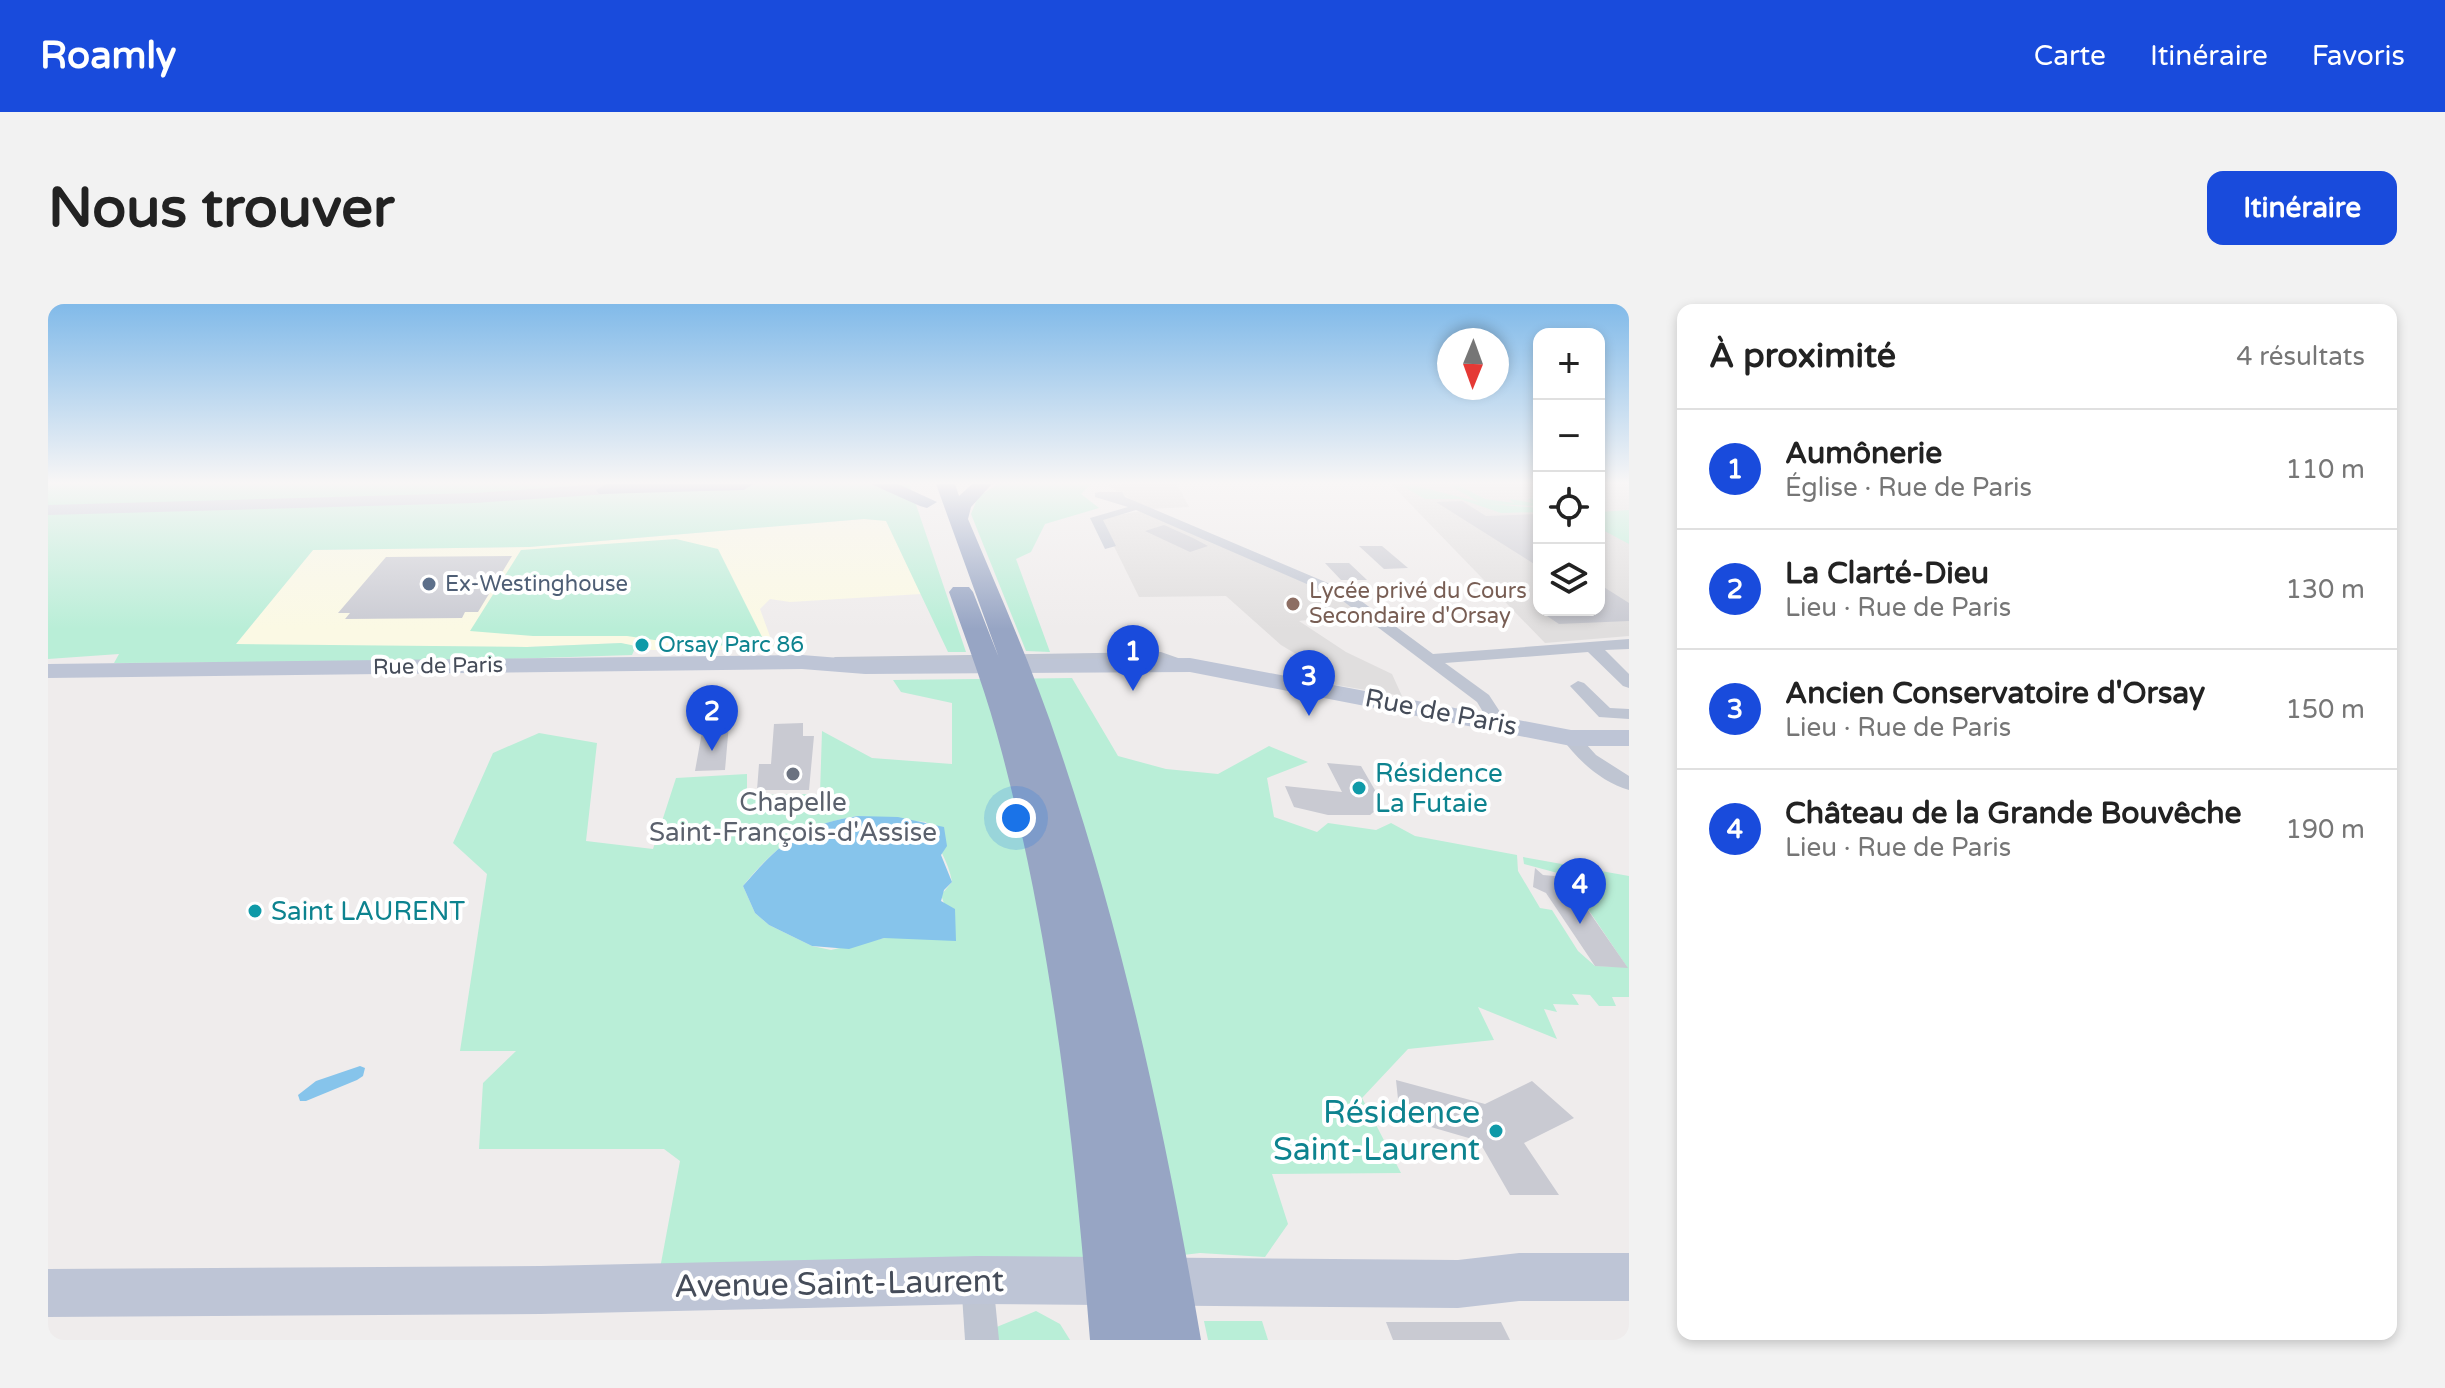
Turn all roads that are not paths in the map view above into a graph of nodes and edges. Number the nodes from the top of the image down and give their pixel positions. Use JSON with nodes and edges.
{"nodes":[{"id":1,"x":951,"y":532,"type":"edge"},
{"id":2,"x":1103,"y":532,"type":"edge"},
{"id":3,"x":1197,"y":532,"type":"edge"},
{"id":4,"x":1110,"y":546,"type":"dead end"},
{"id":5,"x":954,"y":575,"type":"dead end"},
{"id":6,"x":1629,"y":644,"type":"edge"},
{"id":7,"x":1591,"y":646,"type":"junction"},
{"id":8,"x":995,"y":648,"type":"junction"},
{"id":9,"x":1430,"y":659,"type":"junction"},
{"id":10,"x":48,"y":671,"type":"edge"},
{"id":11,"x":1629,"y":683,"type":"edge"},
{"id":12,"x":1578,"y":686,"type":"dead end"},
{"id":13,"x":1629,"y":714,"type":"edge"},
{"id":14,"x":1495,"y":718,"type":"dead end"},
{"id":15,"x":1571,"y":738,"type":"junction"},
{"id":16,"x":1629,"y":738,"type":"edge"},
{"id":17,"x":1629,"y":784,"type":"edge"},
{"id":18,"x":1129,"y":1205,"type":"junction"},
{"id":19,"x":1629,"y":1277,"type":"edge"},
{"id":20,"x":977,"y":1280,"type":"junction"},
{"id":21,"x":48,"y":1293,"type":"edge"},
{"id":22,"x":982,"y":1340,"type":"edge"},
{"id":23,"x":1118,"y":1340,"type":"edge"},
{"id":24,"x":1173,"y":1340,"type":"edge"}],
"edges":[{"from":1,"to":8,"type":"highway"},
{"from":2,"to":4,"type":"street"},
{"from":3,"to":9,"type":"street"},
{"from":5,"to":8,"type":"highway"},
{"from":6,"to":7,"type":"street"},
{"from":7,"to":9,"type":"street"},
{"from":7,"to":11,"type":"street"},
{"from":8,"to":18,"type":"highway"},
{"from":9,"to":14,"type":"street"},
{"from":10,"to":15,"type":"main road","name":"Rue de Paris"},
{"from":12,"to":13,"type":"street"},
{"from":15,"to":16,"type":"main road","name":"Rue de Paris"},
{"from":15,"to":17,"type":"street"},
{"from":18,"to":23,"type":"highway"},
{"from":18,"to":24,"type":"highway"},
{"from":19,"to":20,"type":"main road","name":"Avenue Saint-Laurent"},
{"from":20,"to":21,"type":"main road","name":"Avenue Saint-Laurent"},
{"from":20,"to":22,"type":"street"}]}
